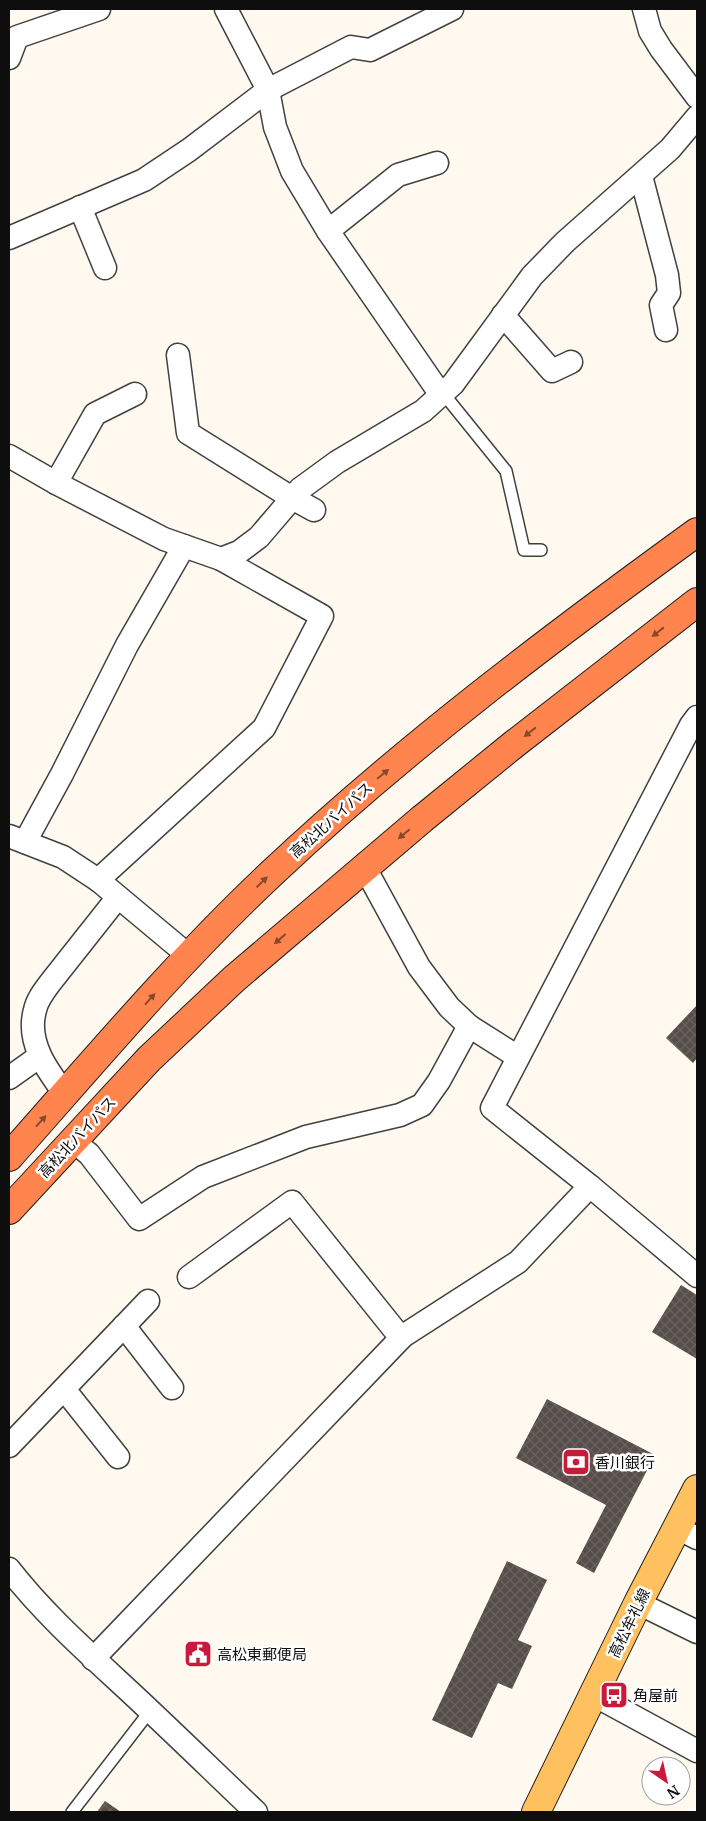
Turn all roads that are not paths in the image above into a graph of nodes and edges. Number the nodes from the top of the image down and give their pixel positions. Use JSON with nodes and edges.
{"nodes":[{"id":1,"x":99,"y":9,"type":"edge"},
{"id":2,"x":226,"y":9,"type":"edge"},
{"id":3,"x":452,"y":9,"type":"edge"},
{"id":4,"x":644,"y":9,"type":"edge"},
{"id":5,"x":9,"y":58,"type":"edge"},
{"id":6,"x":268,"y":90,"type":"junction"},
{"id":7,"x":697,"y":97,"type":"edge"},
{"id":8,"x":697,"y":117,"type":"edge"},
{"id":9,"x":437,"y":163,"type":"dead end"},
{"id":10,"x":641,"y":176,"type":"junction"},
{"id":11,"x":80,"y":208,"type":"junction"},
{"id":12,"x":328,"y":231,"type":"junction"},
{"id":13,"x":9,"y":238,"type":"edge"},
{"id":14,"x":105,"y":268,"type":"dead end"},
{"id":15,"x":503,"y":315,"type":"junction"},
{"id":16,"x":666,"y":330,"type":"dead end"},
{"id":17,"x":178,"y":355,"type":"dead end"},
{"id":18,"x":571,"y":362,"type":"dead end"},
{"id":19,"x":135,"y":394,"type":"dead end"},
{"id":20,"x":442,"y":394,"type":"junction"},
{"id":21,"x":9,"y":456,"type":"edge"},
{"id":22,"x":56,"y":483,"type":"junction"},
{"id":23,"x":292,"y":498,"type":"junction"},
{"id":24,"x":314,"y":510,"type":"dead end"},
{"id":25,"x":697,"y":532,"type":"edge"},
{"id":26,"x":184,"y":546,"type":"junction"},
{"id":27,"x":541,"y":550,"type":"dead end"},
{"id":28,"x":221,"y":559,"type":"junction"},
{"id":29,"x":697,"y":602,"type":"edge"},
{"id":30,"x":697,"y":717,"type":"edge"},
{"id":31,"x":17,"y":839,"type":"edge"},
{"id":32,"x":365,"y":868,"type":"junction"},
{"id":33,"x":98,"y":880,"type":"junction"},
{"id":34,"x":118,"y":897,"type":"junction"},
{"id":35,"x":189,"y":956,"type":"junction"},
{"id":36,"x":469,"y":1026,"type":"junction"},
{"id":37,"x":40,"y":1056,"type":"junction"},
{"id":38,"x":518,"y":1057,"type":"junction"},
{"id":39,"x":9,"y":1078,"type":"edge"},
{"id":40,"x":65,"y":1094,"type":"junction"},
{"id":41,"x":73,"y":1141,"type":"junction"},
{"id":42,"x":9,"y":1157,"type":"edge"},
{"id":43,"x":590,"y":1186,"type":"junction"},
{"id":44,"x":9,"y":1210,"type":"edge"},
{"id":45,"x":697,"y":1276,"type":"edge"},
{"id":46,"x":189,"y":1277,"type":"dead end"},
{"id":47,"x":148,"y":1301,"type":"dead end"},
{"id":48,"x":124,"y":1326,"type":"junction"},
{"id":49,"x":401,"y":1338,"type":"junction"},
{"id":50,"x":172,"y":1388,"type":"dead end"},
{"id":51,"x":64,"y":1389,"type":"junction"},
{"id":52,"x":9,"y":1446,"type":"edge"},
{"id":53,"x":118,"y":1457,"type":"dead end"},
{"id":54,"x":697,"y":1489,"type":"edge"},
{"id":55,"x":687,"y":1533,"type":"edge"},
{"id":56,"x":9,"y":1569,"type":"edge"},
{"id":57,"x":638,"y":1603,"type":"junction"},
{"id":58,"x":697,"y":1632,"type":"edge"},
{"id":59,"x":93,"y":1659,"type":"junction"},
{"id":60,"x":594,"y":1695,"type":"junction"},
{"id":61,"x":150,"y":1711,"type":"junction"},
{"id":62,"x":697,"y":1751,"type":"edge"},
{"id":63,"x":72,"y":1812,"type":"edge"},
{"id":64,"x":256,"y":1812,"type":"edge"},
{"id":65,"x":536,"y":1812,"type":"edge"}],
"edges":[{"from":1,"to":5,"type":"street"},
{"from":2,"to":6,"type":"street"},
{"from":3,"to":6,"type":"street"},
{"from":4,"to":7,"type":"street"},
{"from":6,"to":11,"type":"street"},
{"from":6,"to":12,"type":"street"},
{"from":8,"to":10,"type":"street"},
{"from":9,"to":12,"type":"street"},
{"from":10,"to":15,"type":"street"},
{"from":10,"to":16,"type":"street"},
{"from":11,"to":13,"type":"street"},
{"from":11,"to":14,"type":"street"},
{"from":12,"to":20,"type":"street"},
{"from":15,"to":18,"type":"street"},
{"from":15,"to":20,"type":"street"},
{"from":17,"to":23,"type":"street"},
{"from":19,"to":22,"type":"street"},
{"from":20,"to":23,"type":"street"},
{"from":20,"to":27,"type":"lane"},
{"from":21,"to":22,"type":"street"},
{"from":22,"to":26,"type":"street"},
{"from":23,"to":24,"type":"street"},
{"from":23,"to":28,"type":"street"},
{"from":35,"to":25,"type":"highway","name":"高松北バイパス","one_way":true},
{"from":26,"to":28,"type":"street"},
{"from":26,"to":31,"type":"street"},
{"from":28,"to":33,"type":"street"},
{"from":29,"to":32,"type":"highway","name":"高松北バイパス","one_way":true},
{"from":30,"to":38,"type":"street"},
{"from":31,"to":33,"type":"street"},
{"from":32,"to":36,"type":"street"},
{"from":32,"to":41,"type":"highway","name":"高松北バイパス","one_way":true},
{"from":33,"to":34,"type":"street"},
{"from":34,"to":35,"type":"street"},
{"from":34,"to":37,"type":"street"},
{"from":40,"to":35,"type":"highway","name":"高松北バイパス","one_way":true},
{"from":36,"to":38,"type":"street"},
{"from":36,"to":41,"type":"street"},
{"from":37,"to":39,"type":"street"},
{"from":37,"to":40,"type":"street"},
{"from":38,"to":43,"type":"street"},
{"from":42,"to":40,"type":"highway","name":"高松北バイパス","one_way":true},
{"from":41,"to":44,"type":"highway","name":"高松北バイパス"},
{"from":43,"to":45,"type":"street"},
{"from":43,"to":49,"type":"street"},
{"from":46,"to":49,"type":"street"},
{"from":47,"to":48,"type":"street"},
{"from":48,"to":50,"type":"street"},
{"from":48,"to":51,"type":"street"},
{"from":49,"to":59,"type":"street"},
{"from":51,"to":52,"type":"street"},
{"from":51,"to":53,"type":"street"},
{"from":54,"to":55,"type":"main road","name":"高松牟礼線"},
{"from":55,"to":57,"type":"main road","name":"高松牟礼線"},
{"from":56,"to":59,"type":"street"},
{"from":57,"to":58,"type":"street"},
{"from":57,"to":60,"type":"main road","name":"高松牟礼線"},
{"from":59,"to":61,"type":"street"},
{"from":60,"to":62,"type":"street"},
{"from":60,"to":65,"type":"main road","name":"高松牟礼線"},
{"from":61,"to":63,"type":"lane"},
{"from":61,"to":64,"type":"street"}]}
